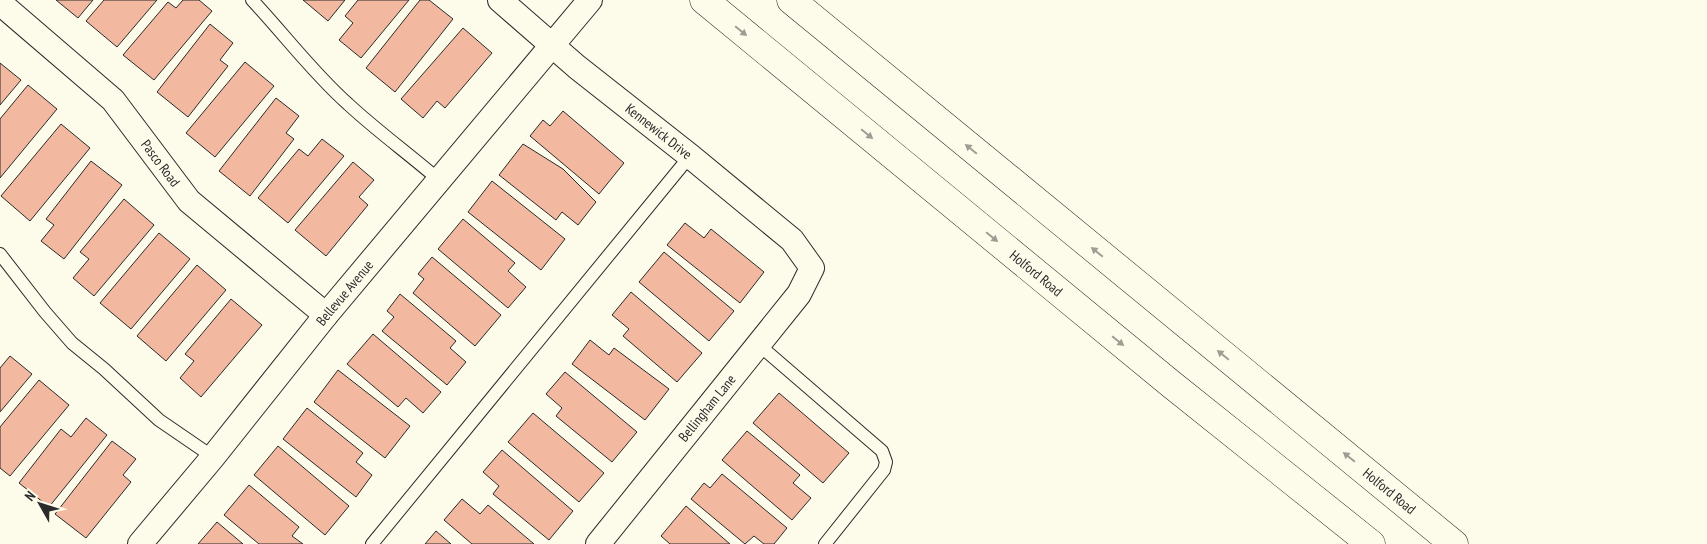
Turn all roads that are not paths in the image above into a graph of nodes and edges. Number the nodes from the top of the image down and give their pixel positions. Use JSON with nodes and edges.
{"nodes":[{"id":1,"x":252,"y":0,"type":"edge"},
{"id":2,"x":500,"y":0,"type":"edge"},
{"id":3,"x":590,"y":0,"type":"edge"},
{"id":4,"x":704,"y":0,"type":"edge"},
{"id":5,"x":791,"y":0,"type":"edge"},
{"id":6,"x":0,"y":3,"type":"edge"},
{"id":7,"x":552,"y":44,"type":"junction"},
{"id":8,"x":690,"y":156,"type":"junction"},
{"id":9,"x":439,"y":180,"type":"junction"},
{"id":10,"x":0,"y":254,"type":"edge"},
{"id":11,"x":812,"y":268,"type":"joint"},
{"id":12,"x":326,"y":315,"type":"junction"},
{"id":13,"x":758,"y":344,"type":"junction"},
{"id":14,"x":213,"y":457,"type":"junction"},
{"id":15,"x":140,"y":544,"type":"edge"},
{"id":16,"x":372,"y":544,"type":"edge"},
{"id":17,"x":598,"y":544,"type":"edge"},
{"id":18,"x":825,"y":544,"type":"edge"},
{"id":19,"x":1371,"y":544,"type":"edge"},
{"id":20,"x":1454,"y":544,"type":"edge"}],
"edges":[{"from":1,"to":9,"type":"lane"},
{"from":2,"to":7,"type":"street","name":"Kennewick Drive"},
{"from":3,"to":7,"type":"street","name":"Bellevue Avenue"},
{"from":4,"to":19,"type":"street","name":"Holford Road","one_way":true},
{"from":20,"to":5,"type":"street","name":"Holford Road","one_way":true},
{"from":6,"to":12,"type":"street","name":"Pasco Road"},
{"from":7,"to":8,"type":"street","name":"Kennewick Drive"},
{"from":7,"to":9,"type":"street","name":"Bellevue Avenue"},
{"from":8,"to":11,"type":"street","name":"Kennewick Drive"},
{"from":8,"to":16,"type":"lane"},
{"from":9,"to":12,"type":"street","name":"Bellevue Avenue"},
{"from":10,"to":14,"type":"lane"},
{"from":11,"to":13,"type":"street","name":"Bellingham Lane"},
{"from":12,"to":14,"type":"street","name":"Bellevue Avenue"},
{"from":13,"to":17,"type":"street","name":"Bellingham Lane"},
{"from":13,"to":18,"type":"lane"},
{"from":14,"to":15,"type":"street","name":"Bellevue Avenue"}]}
